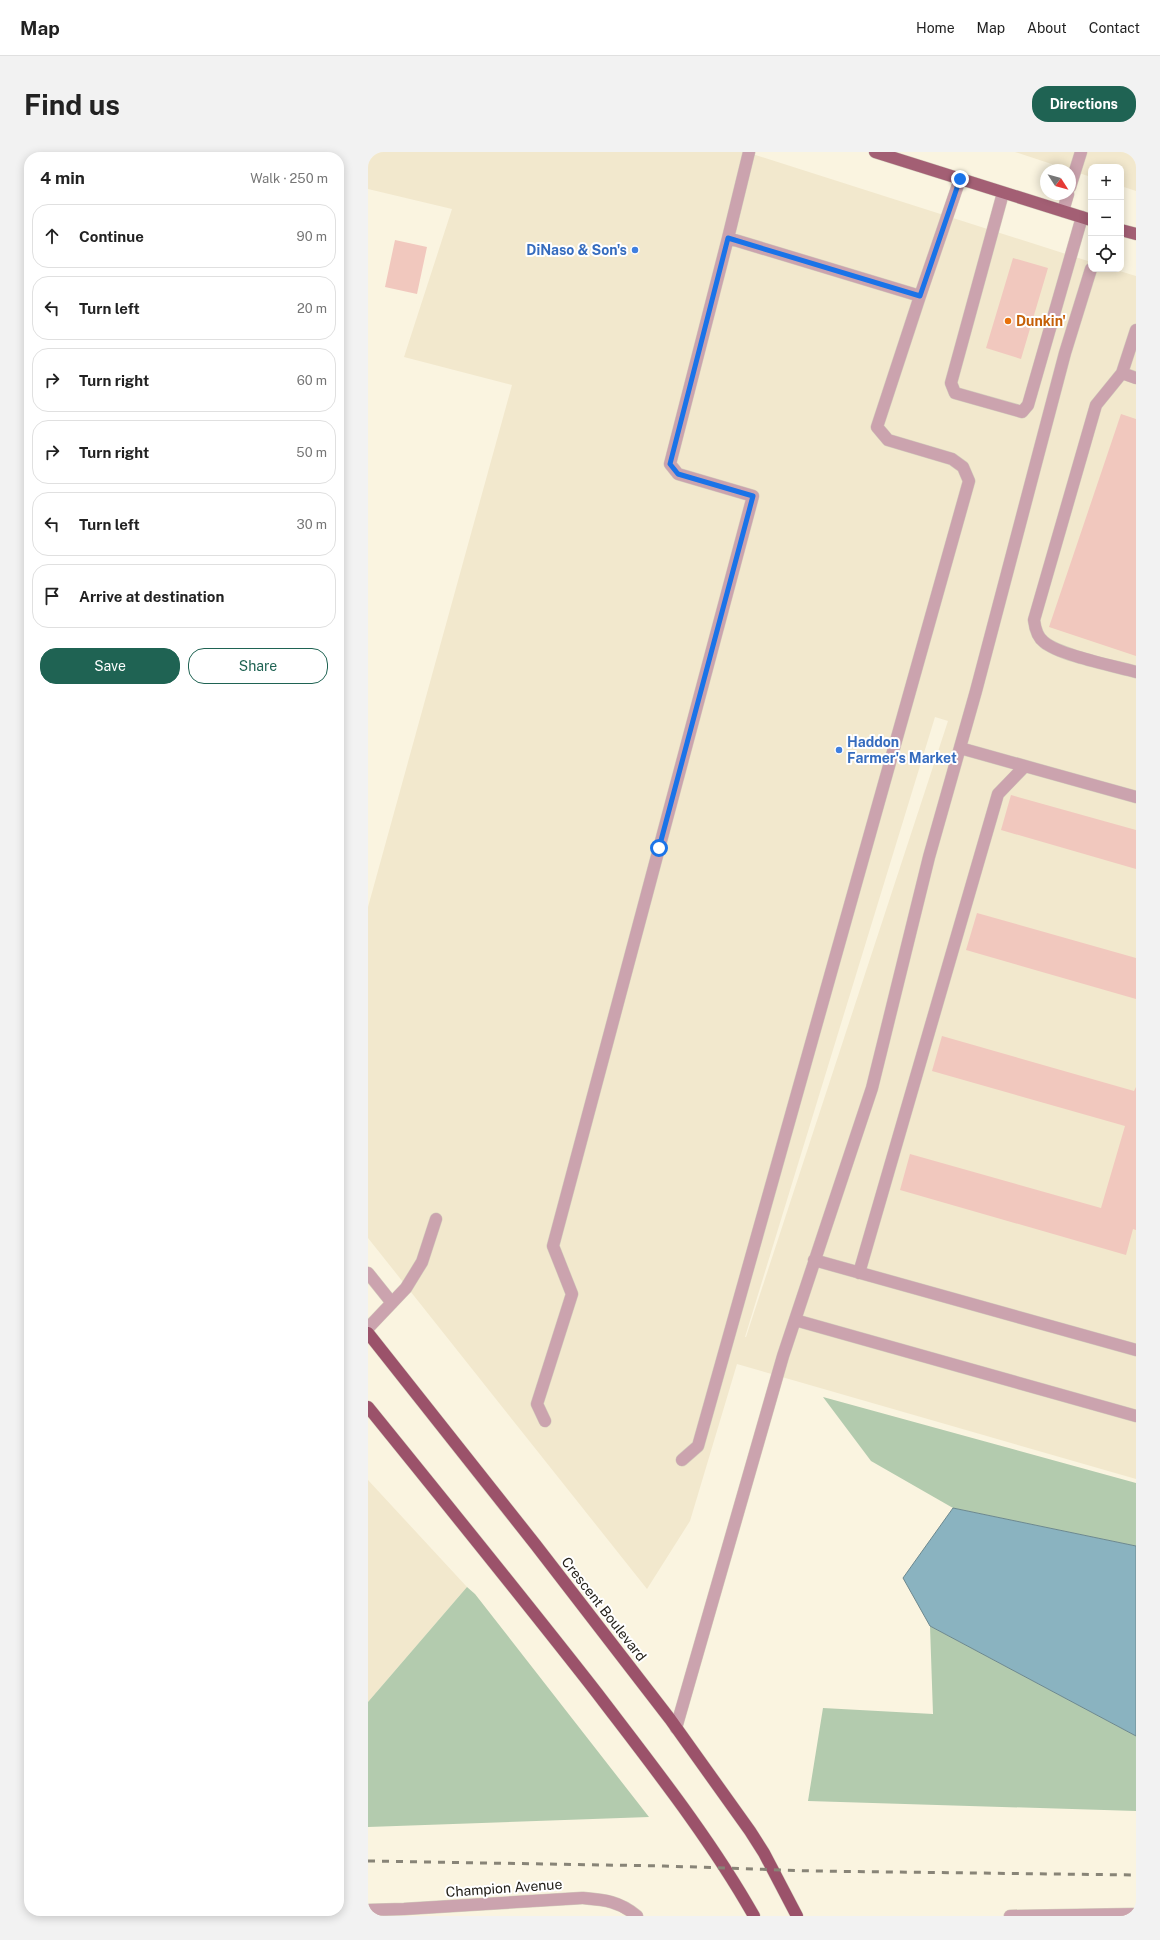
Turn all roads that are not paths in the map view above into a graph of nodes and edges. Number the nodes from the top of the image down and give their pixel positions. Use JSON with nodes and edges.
{"nodes":[{"id":1,"x":749,"y":152,"type":"edge"},
{"id":2,"x":875,"y":152,"type":"edge"},
{"id":3,"x":1077,"y":153,"type":"edge"},
{"id":4,"x":1075,"y":164,"type":"edge"},
{"id":5,"x":960,"y":179,"type":"junction"},
{"id":6,"x":1004,"y":193,"type":"junction"},
{"id":7,"x":1066,"y":200,"type":"edge"},
{"id":8,"x":1063,"y":211,"type":"junction"},
{"id":9,"x":1086,"y":219,"type":"edge"},
{"id":10,"x":1124,"y":231,"type":"edge"},
{"id":11,"x":1136,"y":234,"type":"edge"},
{"id":12,"x":728,"y":238,"type":"junction"},
{"id":13,"x":1090,"y":272,"type":"edge"},
{"id":14,"x":920,"y":296,"type":"junction"},
{"id":15,"x":1136,"y":330,"type":"edge"},
{"id":16,"x":1122,"y":374,"type":"junction"},
{"id":17,"x":1136,"y":378,"type":"edge"},
{"id":18,"x":1136,"y":672,"type":"edge"},
{"id":19,"x":960,"y":748,"type":"junction"},
{"id":20,"x":1025,"y":766,"type":"junction"},
{"id":21,"x":1136,"y":797,"type":"edge"},
{"id":22,"x":436,"y":1219,"type":"dead end"},
{"id":23,"x":814,"y":1260,"type":"junction"},
{"id":24,"x":859,"y":1272,"type":"junction"},
{"id":25,"x":368,"y":1273,"type":"edge"},
{"id":26,"x":392,"y":1303,"type":"junction"},
{"id":27,"x":795,"y":1320,"type":"junction"},
{"id":28,"x":368,"y":1328,"type":"edge"},
{"id":29,"x":368,"y":1333,"type":"edge"},
{"id":30,"x":1136,"y":1350,"type":"edge"},
{"id":31,"x":368,"y":1407,"type":"edge"},
{"id":32,"x":1136,"y":1416,"type":"edge"},
{"id":33,"x":545,"y":1421,"type":"dead end"},
{"id":34,"x":682,"y":1460,"type":"dead end"},
{"id":35,"x":676,"y":1728,"type":"junction"},
{"id":36,"x":368,"y":1910,"type":"edge"},
{"id":37,"x":1136,"y":1914,"type":"edge"},
{"id":38,"x":637,"y":1916,"type":"edge"},
{"id":39,"x":754,"y":1916,"type":"edge"},
{"id":40,"x":797,"y":1916,"type":"edge"},
{"id":41,"x":1010,"y":1916,"type":"edge"}],
"edges":[{"from":1,"to":12,"type":"street"},
{"from":2,"to":5,"type":"main road"},
{"from":3,"to":4,"type":"street"},
{"from":5,"to":6,"type":"main road"},
{"from":5,"to":14,"type":"street"},
{"from":6,"to":8,"type":"main road"},
{"from":6,"to":9,"type":"street"},
{"from":7,"to":8,"type":"street"},
{"from":8,"to":9,"type":"main road"},
{"from":10,"to":11,"type":"main road"},
{"from":12,"to":14,"type":"street"},
{"from":12,"to":33,"type":"street"},
{"from":13,"to":19,"type":"street"},
{"from":14,"to":34,"type":"street"},
{"from":15,"to":16,"type":"street"},
{"from":16,"to":17,"type":"street"},
{"from":16,"to":18,"type":"street"},
{"from":19,"to":20,"type":"street"},
{"from":19,"to":23,"type":"street"},
{"from":20,"to":21,"type":"street"},
{"from":20,"to":24,"type":"street"},
{"from":22,"to":26,"type":"street"},
{"from":23,"to":24,"type":"street"},
{"from":23,"to":27,"type":"street"},
{"from":24,"to":30,"type":"street"},
{"from":25,"to":26,"type":"street"},
{"from":26,"to":28,"type":"street"},
{"from":27,"to":32,"type":"street"},
{"from":27,"to":35,"type":"street"},
{"from":29,"to":35,"type":"highway","name":"Crescent Boulevard"},
{"from":31,"to":39,"type":"highway"},
{"from":35,"to":40,"type":"highway","name":"Crescent Boulevard"},
{"from":36,"to":38,"type":"street","name":"Champion Avenue"},
{"from":37,"to":41,"type":"street"}]}
